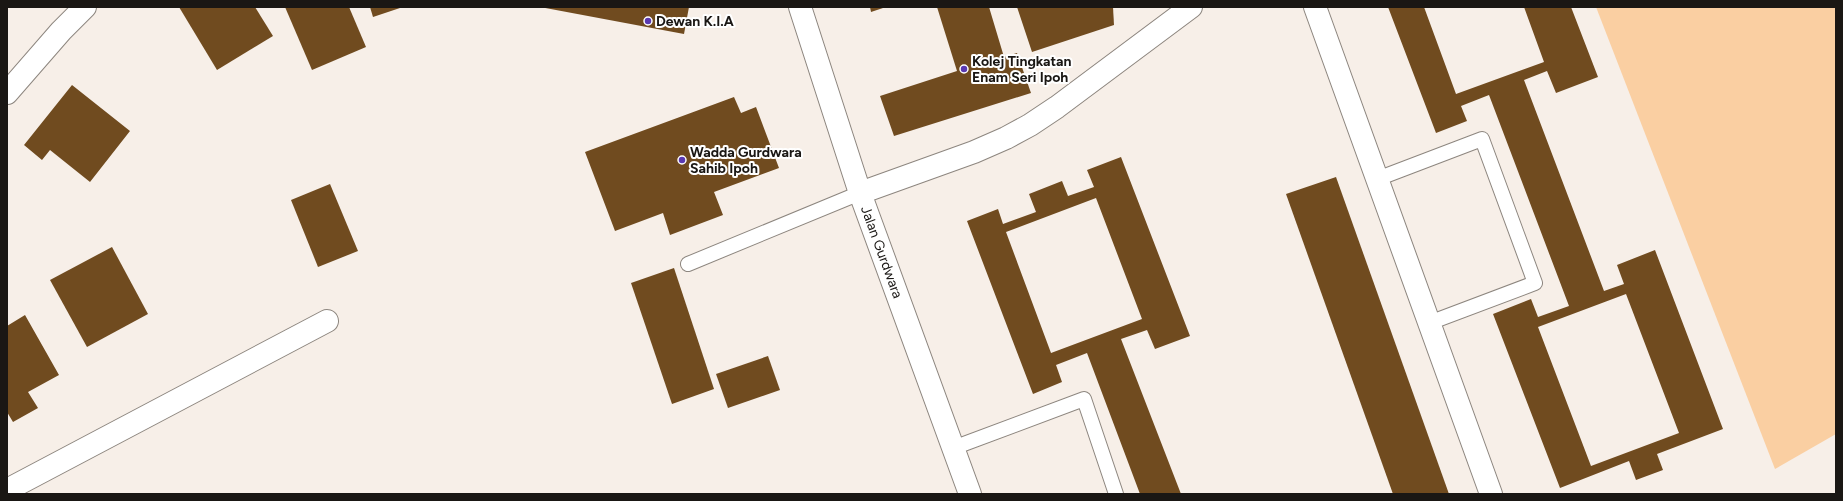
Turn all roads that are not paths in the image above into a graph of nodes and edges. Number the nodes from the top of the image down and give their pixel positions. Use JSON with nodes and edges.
{"nodes":[{"id":1,"x":85,"y":7,"type":"edge"},
{"id":2,"x":800,"y":7,"type":"edge"},
{"id":3,"x":1191,"y":7,"type":"edge"},
{"id":4,"x":1315,"y":7,"type":"edge"},
{"id":5,"x":7,"y":93,"type":"edge"},
{"id":6,"x":1377,"y":178,"type":"junction"},
{"id":7,"x":860,"y":193,"type":"junction"},
{"id":8,"x":688,"y":264,"type":"dead end"},
{"id":9,"x":327,"y":321,"type":"dead end"},
{"id":10,"x":1429,"y":323,"type":"junction"},
{"id":11,"x":953,"y":448,"type":"junction"},
{"id":12,"x":7,"y":490,"type":"edge"},
{"id":13,"x":970,"y":494,"type":"edge"},
{"id":14,"x":1116,"y":494,"type":"edge"},
{"id":15,"x":1491,"y":494,"type":"edge"}],
"edges":[{"from":1,"to":5,"type":"street"},
{"from":2,"to":7,"type":"street","name":"Jalan Gurdwara"},
{"from":3,"to":7,"type":"street"},
{"from":4,"to":6,"type":"street"},
{"from":6,"to":10,"type":"street"},
{"from":6,"to":10,"type":"lane"},
{"from":7,"to":8,"type":"lane"},
{"from":7,"to":11,"type":"street","name":"Jalan Gurdwara"},
{"from":9,"to":12,"type":"street"},
{"from":10,"to":15,"type":"street"},
{"from":11,"to":13,"type":"street","name":"Jalan Gurdwara"},
{"from":11,"to":14,"type":"lane"}]}
